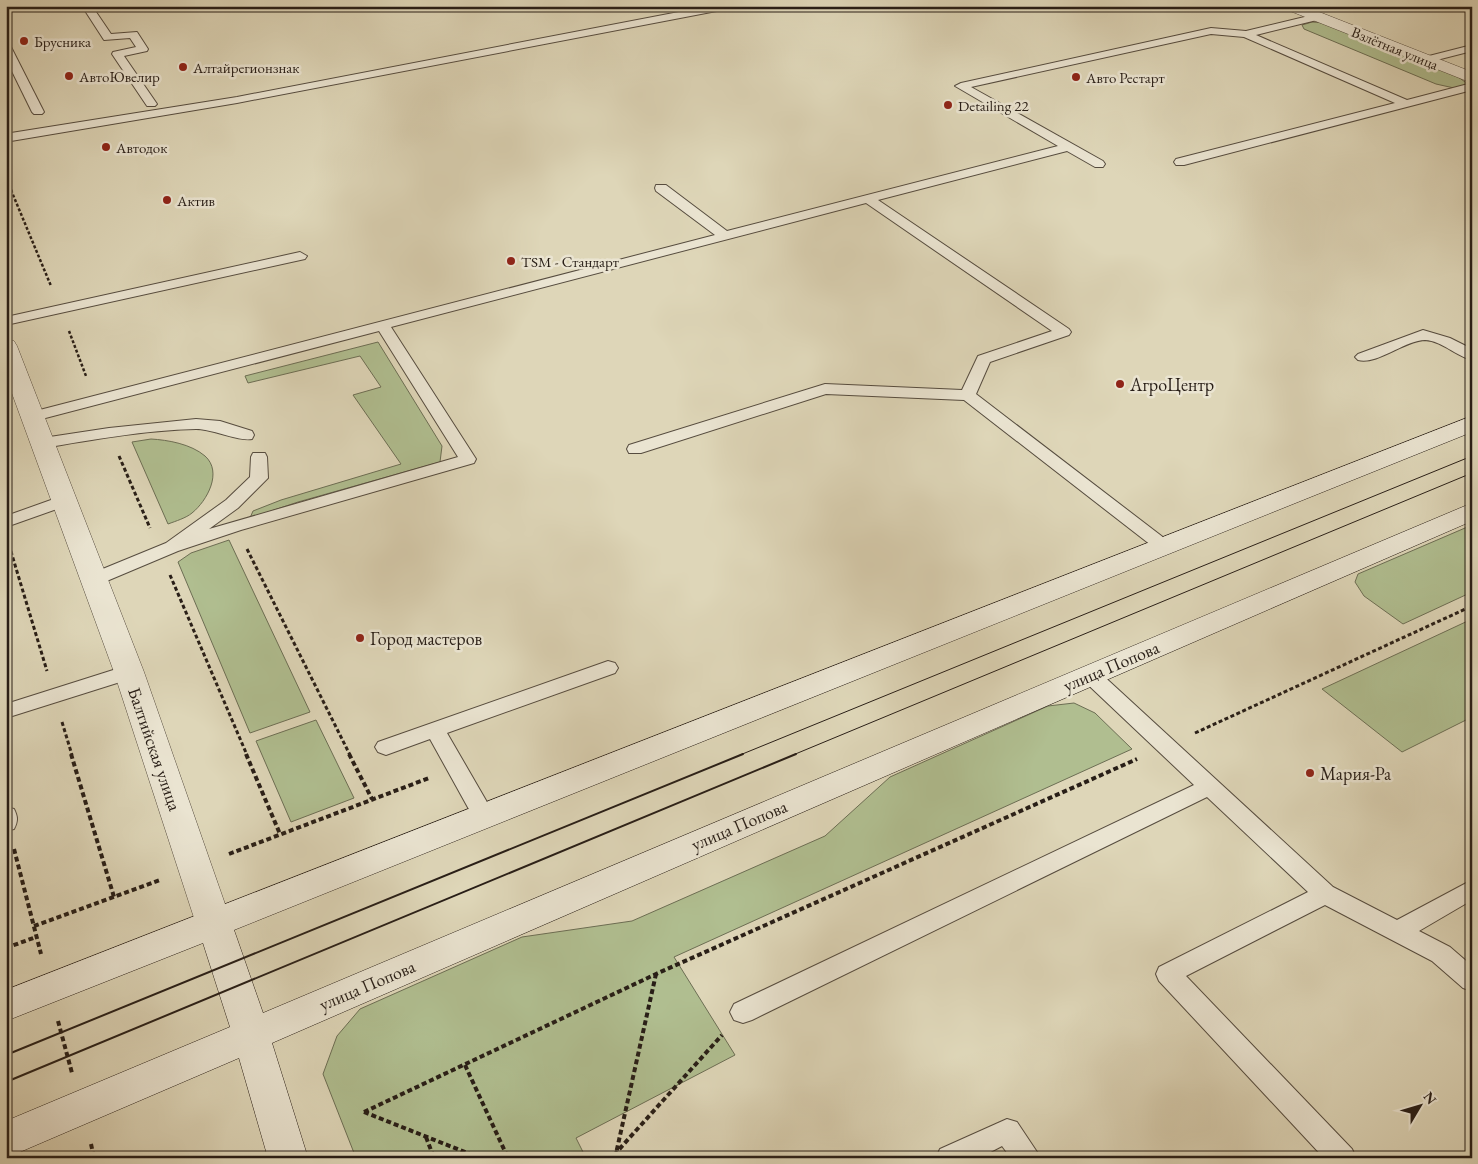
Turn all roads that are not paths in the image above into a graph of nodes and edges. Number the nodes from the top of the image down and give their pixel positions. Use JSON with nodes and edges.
{"nodes":[{"id":1,"x":87,"y":6,"type":"edge"},
{"id":2,"x":727,"y":6,"type":"edge"},
{"id":3,"x":1290,"y":6,"type":"edge"},
{"id":4,"x":1317,"y":17,"type":"junction"},
{"id":5,"x":1246,"y":34,"type":"junction"},
{"id":6,"x":6,"y":47,"type":"edge"},
{"id":7,"x":1472,"y":48,"type":"edge"},
{"id":8,"x":1425,"y":60,"type":"junction"},
{"id":9,"x":10,"y":65,"type":"edge"},
{"id":10,"x":322,"y":73,"type":"dead end"},
{"id":11,"x":1472,"y":78,"type":"edge"},
{"id":12,"x":1472,"y":86,"type":"edge"},
{"id":13,"x":151,"y":104,"type":"junction"},
{"id":14,"x":1406,"y":104,"type":"junction"},
{"id":15,"x":38,"y":112,"type":"dead end"},
{"id":16,"x":9,"y":137,"type":"edge"},
{"id":17,"x":1068,"y":146,"type":"junction"},
{"id":18,"x":1180,"y":162,"type":"dead end"},
{"id":19,"x":1099,"y":164,"type":"dead end"},
{"id":20,"x":661,"y":188,"type":"dead end"},
{"id":21,"x":868,"y":199,"type":"junction"},
{"id":22,"x":725,"y":236,"type":"junction"},
{"id":23,"x":300,"y":256,"type":"dead end"},
{"id":24,"x":6,"y":321,"type":"edge"},
{"id":25,"x":382,"y":326,"type":"junction"},
{"id":26,"x":6,"y":346,"type":"edge"},
{"id":27,"x":1472,"y":355,"type":"edge"},
{"id":28,"x":1363,"y":357,"type":"dead end"},
{"id":29,"x":968,"y":395,"type":"junction"},
{"id":30,"x":34,"y":416,"type":"junction"},
{"id":31,"x":1472,"y":422,"type":"edge"},
{"id":32,"x":246,"y":435,"type":"dead end"},
{"id":33,"x":43,"y":443,"type":"junction"},
{"id":34,"x":635,"y":449,"type":"dead end"},
{"id":35,"x":259,"y":457,"type":"dead end"},
{"id":36,"x":65,"y":500,"type":"junction"},
{"id":37,"x":1472,"y":511,"type":"edge"},
{"id":38,"x":6,"y":522,"type":"edge"},
{"id":39,"x":1162,"y":545,"type":"junction"},
{"id":40,"x":166,"y":549,"type":"junction"},
{"id":41,"x":95,"y":579,"type":"junction"},
{"id":42,"x":608,"y":668,"type":"dead end"},
{"id":43,"x":128,"y":672,"type":"junction"},
{"id":44,"x":1090,"y":675,"type":"junction"},
{"id":45,"x":6,"y":711,"type":"edge"},
{"id":46,"x":435,"y":730,"type":"junction"},
{"id":47,"x":386,"y":747,"type":"dead end"},
{"id":48,"x":1209,"y":787,"type":"junction"},
{"id":49,"x":6,"y":815,"type":"edge"},
{"id":50,"x":484,"y":816,"type":"junction"},
{"id":51,"x":6,"y":823,"type":"edge"},
{"id":52,"x":1472,"y":889,"type":"edge"},
{"id":53,"x":1325,"y":894,"type":"junction"},
{"id":54,"x":214,"y":924,"type":"junction"},
{"id":55,"x":1397,"y":932,"type":"junction"},
{"id":56,"x":1472,"y":982,"type":"edge"},
{"id":57,"x":6,"y":1006,"type":"edge"},
{"id":58,"x":743,"y":1012,"type":"road end"},
{"id":59,"x":250,"y":1035,"type":"junction"},
{"id":60,"x":6,"y":1140,"type":"edge"},
{"id":61,"x":288,"y":1158,"type":"edge"},
{"id":62,"x":950,"y":1158,"type":"edge"},
{"id":63,"x":1027,"y":1158,"type":"edge"},
{"id":64,"x":1342,"y":1158,"type":"edge"}],
"edges":[{"from":1,"to":13,"type":"lane"},
{"from":2,"to":16,"type":"lane"},
{"from":3,"to":4,"type":"main road","name":"Взлётная улица"},
{"from":4,"to":5,"type":"lane"},
{"from":4,"to":8,"type":"main road","name":"Взлётная улица"},
{"from":5,"to":14,"type":"lane"},
{"from":5,"to":17,"type":"lane"},
{"from":6,"to":9,"type":"lane"},
{"from":7,"to":8,"type":"lane"},
{"from":8,"to":11,"type":"main road","name":"Взлётная улица"},
{"from":9,"to":15,"type":"lane"},
{"from":10,"to":13,"type":"lane"},
{"from":12,"to":14,"type":"lane"},
{"from":13,"to":16,"type":"lane"},
{"from":14,"to":18,"type":"lane"},
{"from":17,"to":19,"type":"lane"},
{"from":17,"to":21,"type":"lane"},
{"from":20,"to":22,"type":"lane"},
{"from":21,"to":22,"type":"lane"},
{"from":21,"to":29,"type":"lane"},
{"from":22,"to":25,"type":"lane"},
{"from":23,"to":24,"type":"lane"},
{"from":25,"to":30,"type":"lane"},
{"from":25,"to":40,"type":"lane"},
{"from":26,"to":30,"type":"main road","name":"Балтийская улица"},
{"from":27,"to":28,"type":"lane"},
{"from":29,"to":34,"type":"lane"},
{"from":29,"to":39,"type":"lane"},
{"from":30,"to":33,"type":"main road","name":"Балтийская улица"},
{"from":31,"to":39,"type":"main road"},
{"from":32,"to":33,"type":"lane"},
{"from":33,"to":36,"type":"main road","name":"Балтийская улица"},
{"from":35,"to":40,"type":"lane"},
{"from":36,"to":38,"type":"lane"},
{"from":36,"to":41,"type":"main road","name":"Балтийская улица"},
{"from":37,"to":44,"type":"main road","name":"улица Попова"},
{"from":39,"to":50,"type":"main road"},
{"from":40,"to":41,"type":"lane"},
{"from":41,"to":43,"type":"main road","name":"Балтийская улица"},
{"from":42,"to":46,"type":"lane"},
{"from":43,"to":45,"type":"lane"},
{"from":43,"to":54,"type":"main road","name":"Балтийская улица"},
{"from":44,"to":48,"type":"lane"},
{"from":44,"to":59,"type":"main road","name":"улица Попова"},
{"from":46,"to":47,"type":"lane"},
{"from":46,"to":50,"type":"lane"},
{"from":48,"to":53,"type":"lane"},
{"from":48,"to":58,"type":"lane"},
{"from":49,"to":51,"type":"lane"},
{"from":50,"to":54,"type":"main road"},
{"from":52,"to":55,"type":"lane"},
{"from":53,"to":55,"type":"lane"},
{"from":53,"to":64,"type":"lane"},
{"from":54,"to":57,"type":"main road"},
{"from":54,"to":59,"type":"main road","name":"Балтийская улица"},
{"from":55,"to":56,"type":"lane"},
{"from":59,"to":60,"type":"main road","name":"улица Попова"},
{"from":59,"to":61,"type":"main road","name":"Балтийская улица"},
{"from":62,"to":63,"type":"lane"}]}
